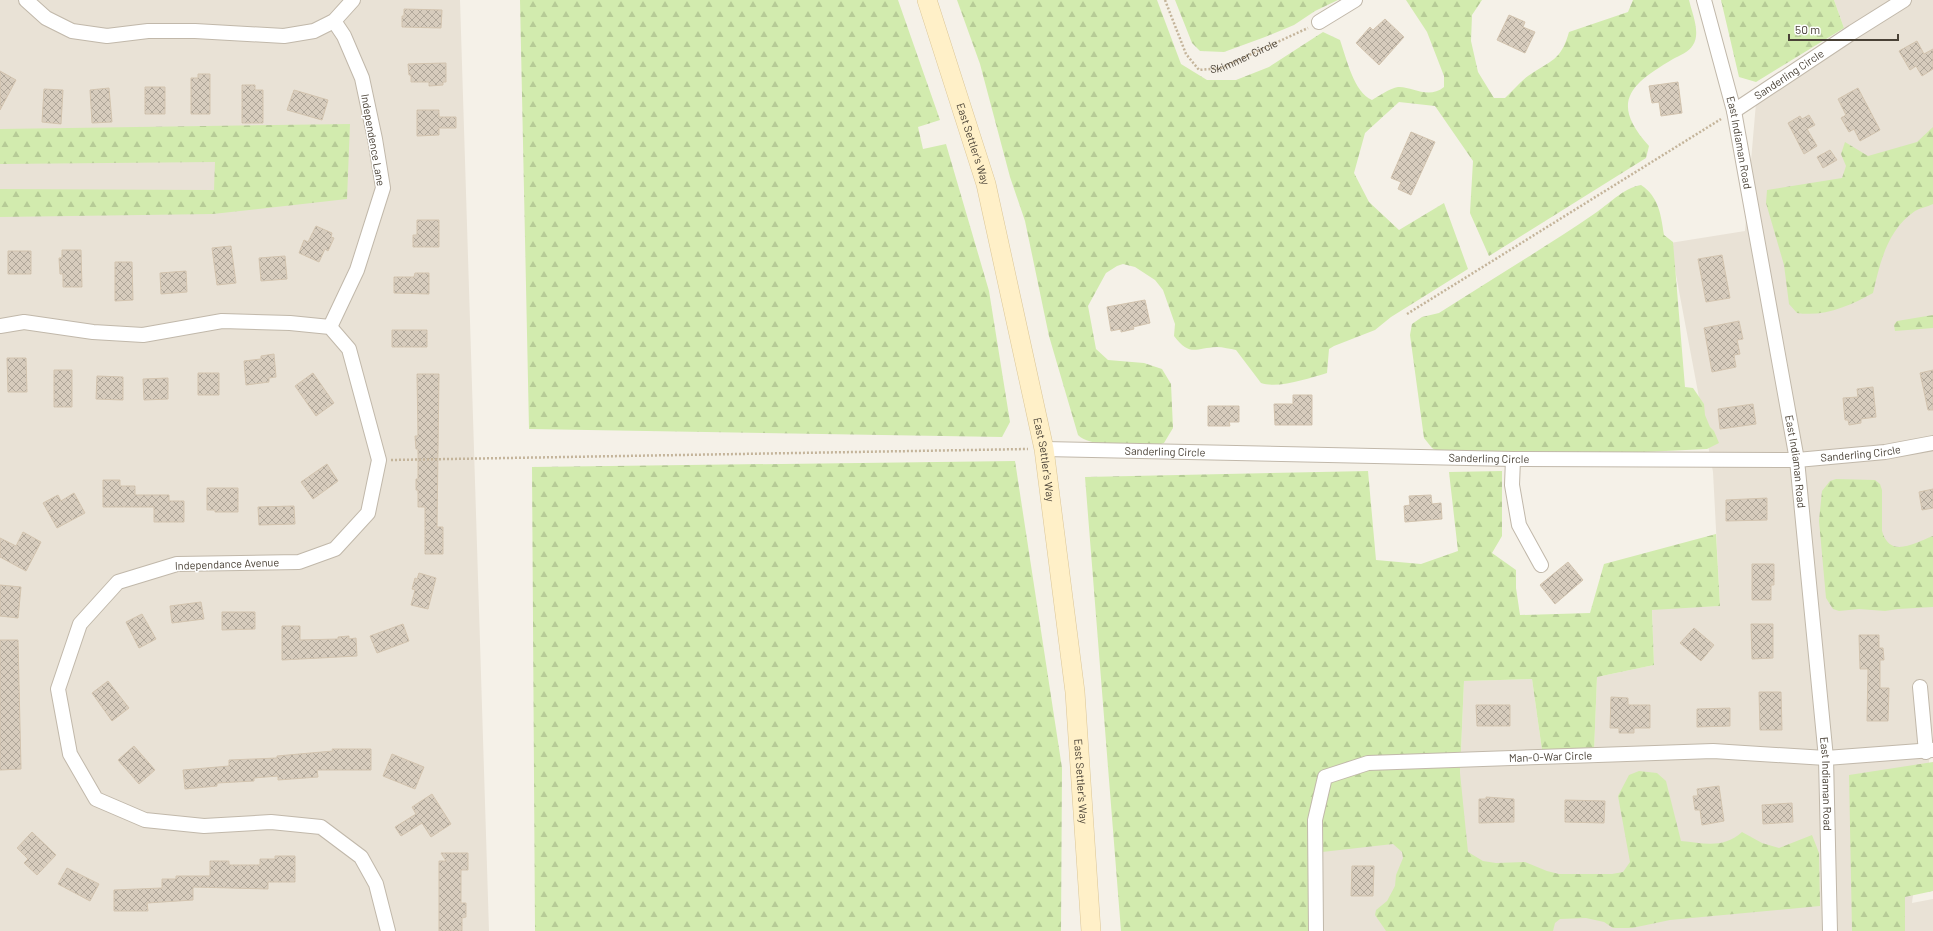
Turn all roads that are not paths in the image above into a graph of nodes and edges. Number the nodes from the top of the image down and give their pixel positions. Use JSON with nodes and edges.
{"nodes":[{"id":1,"x":26,"y":0,"type":"edge"},
{"id":2,"x":353,"y":0,"type":"edge"},
{"id":3,"x":927,"y":0,"type":"edge"},
{"id":4,"x":1354,"y":0,"type":"edge"},
{"id":5,"x":1704,"y":0,"type":"edge"},
{"id":6,"x":1904,"y":0,"type":"edge"},
{"id":7,"x":334,"y":21,"type":"junction"},
{"id":8,"x":1319,"y":22,"type":"road end"},
{"id":9,"x":1734,"y":111,"type":"junction"},
{"id":10,"x":0,"y":326,"type":"edge"},
{"id":11,"x":330,"y":327,"type":"junction"},
{"id":12,"x":1933,"y":443,"type":"edge"},
{"id":13,"x":1044,"y":449,"type":"junction"},
{"id":14,"x":1513,"y":459,"type":"junction"},
{"id":15,"x":1798,"y":460,"type":"junction"},
{"id":16,"x":1541,"y":565,"type":"dead end"},
{"id":17,"x":1920,"y":687,"type":"dead end"},
{"id":18,"x":1929,"y":751,"type":"edge"},
{"id":19,"x":1826,"y":758,"type":"junction"},
{"id":20,"x":388,"y":931,"type":"edge"},
{"id":21,"x":1091,"y":931,"type":"edge"},
{"id":22,"x":1316,"y":931,"type":"edge"},
{"id":23,"x":1830,"y":931,"type":"edge"}],
"edges":[{"from":1,"to":7,"type":"street"},
{"from":2,"to":7,"type":"street"},
{"from":3,"to":13,"type":"main road","name":"East Settler's Way"},
{"from":4,"to":8,"type":"street"},
{"from":5,"to":9,"type":"street","name":"East Indiaman Road"},
{"from":6,"to":9,"type":"street","name":"Sanderling Circle"},
{"from":7,"to":11,"type":"street","name":"Independence Lane"},
{"from":9,"to":15,"type":"street","name":"East Indiaman Road"},
{"from":10,"to":11,"type":"street"},
{"from":11,"to":20,"type":"street","name":"Independance Avenue"},
{"from":12,"to":15,"type":"street","name":"Sanderling Circle"},
{"from":13,"to":14,"type":"street","name":"Sanderling Circle"},
{"from":13,"to":21,"type":"main road","name":"East Settler's Way"},
{"from":14,"to":15,"type":"street","name":"Sanderling Circle"},
{"from":14,"to":16,"type":"street"},
{"from":15,"to":19,"type":"street","name":"East Indiaman Road"},
{"from":17,"to":18,"type":"street"},
{"from":18,"to":19,"type":"street","name":"Man-O-War Circle"},
{"from":19,"to":22,"type":"street","name":"Man-O-War Circle"},
{"from":19,"to":23,"type":"street","name":"East Indiaman Road"}]}
